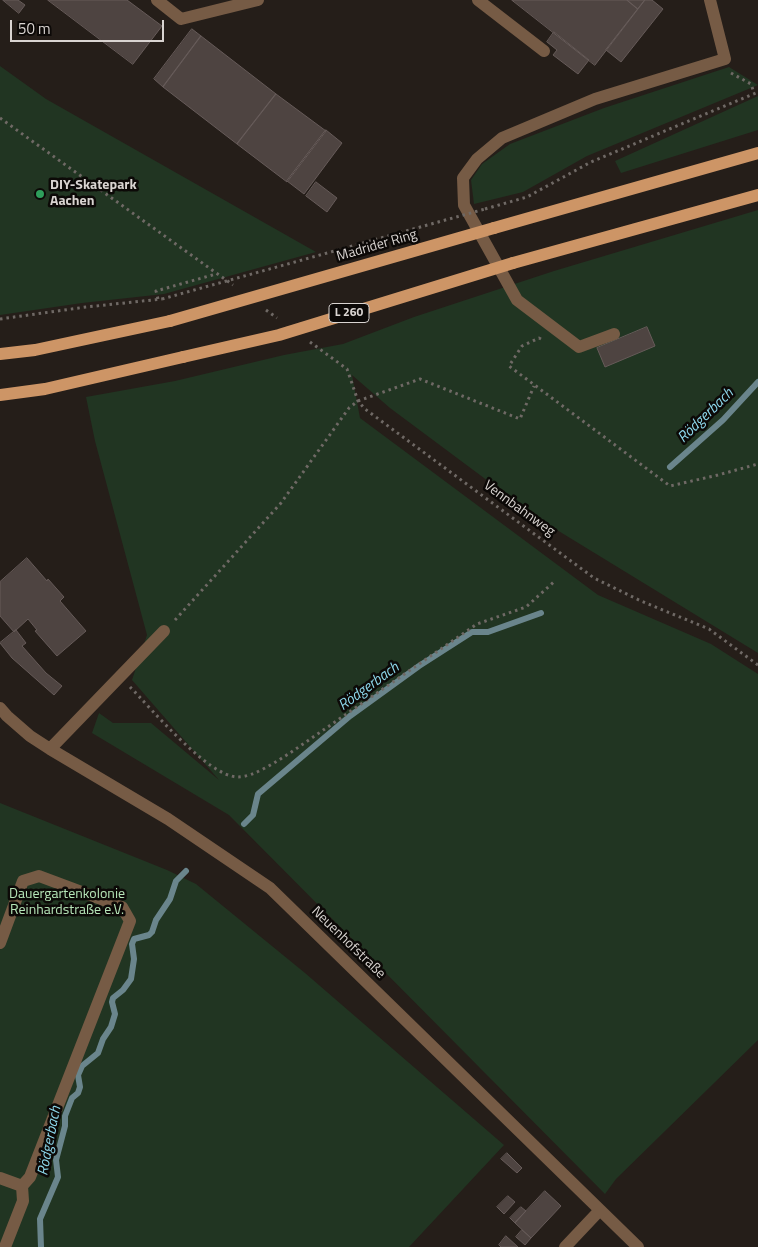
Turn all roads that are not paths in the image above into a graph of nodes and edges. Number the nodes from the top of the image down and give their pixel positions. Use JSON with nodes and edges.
{"nodes":[{"id":1,"x":157,"y":0,"type":"edge"},
{"id":2,"x":258,"y":0,"type":"edge"},
{"id":3,"x":478,"y":0,"type":"edge"},
{"id":4,"x":710,"y":0,"type":"edge"},
{"id":5,"x":544,"y":51,"type":"dead end"},
{"id":6,"x":758,"y":152,"type":"edge"},
{"id":7,"x":758,"y":195,"type":"edge"},
{"id":8,"x":614,"y":334,"type":"dead end"},
{"id":9,"x":0,"y":354,"type":"edge"},
{"id":10,"x":0,"y":395,"type":"edge"},
{"id":11,"x":164,"y":631,"type":"road end"},
{"id":12,"x":2,"y":715,"type":"edge"},
{"id":13,"x":50,"y":749,"type":"junction"},
{"id":14,"x":0,"y":943,"type":"edge"},
{"id":15,"x":0,"y":1178,"type":"edge"},
{"id":16,"x":22,"y":1186,"type":"junction"},
{"id":17,"x":600,"y":1210,"type":"junction"},
{"id":18,"x":5,"y":1247,"type":"edge"},
{"id":19,"x":564,"y":1247,"type":"edge"},
{"id":20,"x":638,"y":1247,"type":"edge"}],
"edges":[{"from":1,"to":2,"type":"street"},
{"from":3,"to":5,"type":"street"},
{"from":4,"to":8,"type":"street"},
{"from":6,"to":9,"type":"main road","name":"Madrider Ring","bridge":true},
{"from":7,"to":10,"type":"main road","number":"L 260","bridge":true},
{"from":11,"to":13,"type":"street"},
{"from":12,"to":13,"type":"street","name":"Neuenhofstraße"},
{"from":13,"to":17,"type":"street","name":"Neuenhofstraße"},
{"from":14,"to":16,"type":"street"},
{"from":15,"to":16,"type":"street"},
{"from":16,"to":18,"type":"street"},
{"from":17,"to":19,"type":"street"},
{"from":17,"to":20,"type":"street","name":"Neuenhofstraße"}]}
